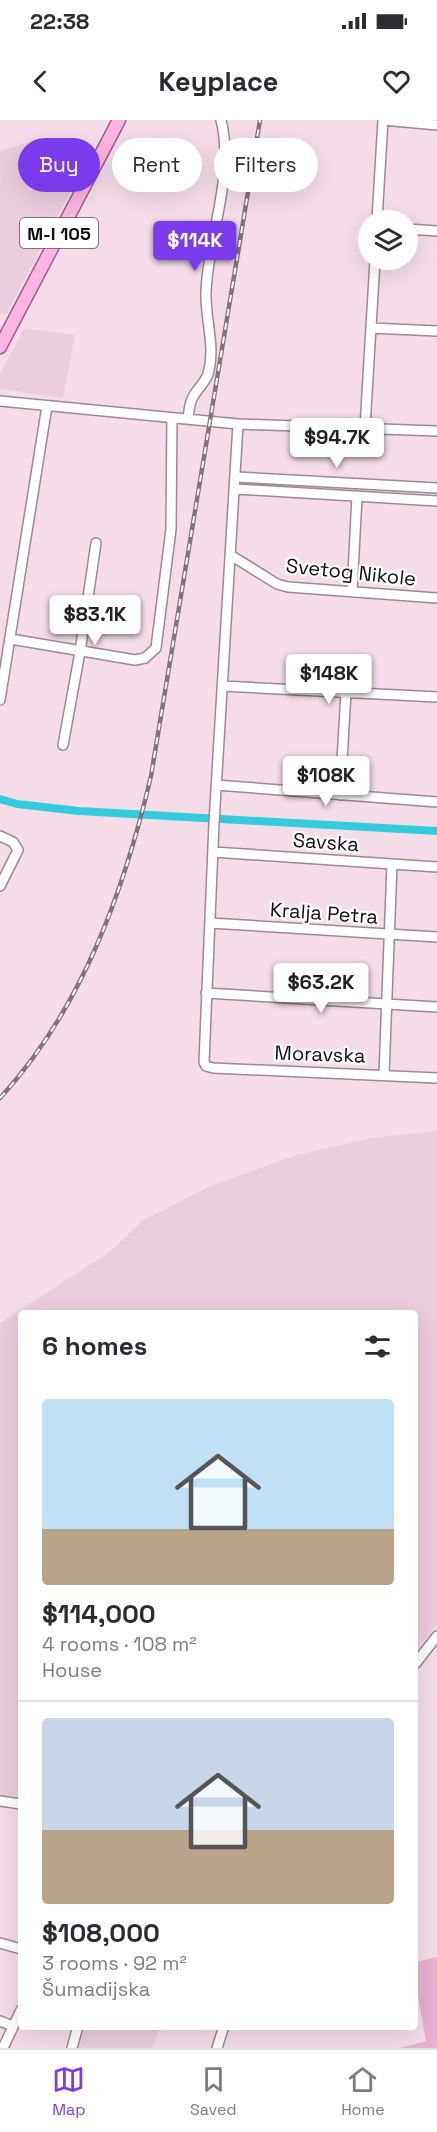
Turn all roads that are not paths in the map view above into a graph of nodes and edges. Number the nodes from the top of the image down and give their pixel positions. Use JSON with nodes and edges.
{"nodes":[{"id":1,"x":118,"y":120,"type":"edge"},
{"id":2,"x":221,"y":120,"type":"edge"},
{"id":3,"x":382,"y":120,"type":"edge"},
{"id":4,"x":437,"y":125,"type":"edge"},
{"id":5,"x":378,"y":210,"type":"edge"},
{"id":6,"x":418,"y":230,"type":"edge"},
{"id":7,"x":437,"y":231,"type":"edge"},
{"id":8,"x":374,"y":270,"type":"edge"},
{"id":9,"x":371,"y":328,"type":"junction"},
{"id":10,"x":437,"y":331,"type":"edge"},
{"id":11,"x":0,"y":347,"type":"edge"},
{"id":12,"x":0,"y":401,"type":"edge"},
{"id":13,"x":47,"y":406,"type":"junction"},
{"id":14,"x":172,"y":417,"type":"junction"},
{"id":15,"x":188,"y":419,"type":"junction"},
{"id":16,"x":238,"y":424,"type":"junction"},
{"id":17,"x":365,"y":427,"type":"junction"},
{"id":18,"x":437,"y":431,"type":"edge"},
{"id":19,"x":236,"y":477,"type":"junction"},
{"id":20,"x":437,"y":488,"type":"edge"},
{"id":21,"x":236,"y":489,"type":"junction"},
{"id":22,"x":357,"y":496,"type":"junction"},
{"id":23,"x":437,"y":501,"type":"edge"},
{"id":24,"x":96,"y":543,"type":"dead end"},
{"id":25,"x":232,"y":556,"type":"junction"},
{"id":26,"x":352,"y":592,"type":"junction"},
{"id":27,"x":437,"y":598,"type":"edge"},
{"id":28,"x":11,"y":639,"type":"junction"},
{"id":29,"x":81,"y":652,"type":"junction"},
{"id":30,"x":222,"y":686,"type":"junction"},
{"id":31,"x":346,"y":692,"type":"junction"},
{"id":32,"x":437,"y":697,"type":"edge"},
{"id":33,"x":0,"y":700,"type":"edge"},
{"id":34,"x":63,"y":745,"type":"dead end"},
{"id":35,"x":216,"y":785,"type":"junction"},
{"id":36,"x":340,"y":795,"type":"junction"},
{"id":37,"x":437,"y":802,"type":"edge"},
{"id":38,"x":0,"y":836,"type":"edge"},
{"id":39,"x":213,"y":852,"type":"junction"},
{"id":40,"x":392,"y":864,"type":"junction"},
{"id":41,"x":437,"y":867,"type":"edge"},
{"id":42,"x":0,"y":886,"type":"edge"},
{"id":43,"x":210,"y":924,"type":"junction"},
{"id":44,"x":389,"y":935,"type":"junction"},
{"id":45,"x":437,"y":937,"type":"edge"},
{"id":46,"x":206,"y":993,"type":"junction"},
{"id":47,"x":386,"y":1005,"type":"junction"},
{"id":48,"x":437,"y":1007,"type":"edge"},
{"id":49,"x":384,"y":1075,"type":"junction"},
{"id":50,"x":437,"y":1078,"type":"edge"},
{"id":51,"x":437,"y":1636,"type":"edge"},
{"id":52,"x":418,"y":1660,"type":"edge"},
{"id":53,"x":0,"y":1801,"type":"edge"},
{"id":54,"x":18,"y":1804,"type":"edge"},
{"id":55,"x":0,"y":1943,"type":"edge"},
{"id":56,"x":18,"y":1948,"type":"edge"},
{"id":57,"x":18,"y":2017,"type":"edge"},
{"id":58,"x":0,"y":2021,"type":"edge"},
{"id":59,"x":14,"y":2026,"type":"junction"},
{"id":60,"x":77,"y":2030,"type":"edge"},
{"id":61,"x":223,"y":2030,"type":"edge"},
{"id":62,"x":3,"y":2048,"type":"edge"},
{"id":63,"x":72,"y":2048,"type":"edge"},
{"id":64,"x":217,"y":2048,"type":"edge"}],
"edges":[{"from":1,"to":11,"type":"main road","number":"M-I 105"},
{"from":2,"to":15,"type":"street"},
{"from":3,"to":4,"type":"street"},
{"from":3,"to":5,"type":"street"},
{"from":6,"to":7,"type":"street"},
{"from":8,"to":9,"type":"street"},
{"from":9,"to":10,"type":"street"},
{"from":9,"to":17,"type":"street"},
{"from":12,"to":13,"type":"street"},
{"from":13,"to":14,"type":"street"},
{"from":13,"to":28,"type":"street"},
{"from":14,"to":15,"type":"street"},
{"from":14,"to":29,"type":"street"},
{"from":15,"to":16,"type":"street"},
{"from":16,"to":17,"type":"street"},
{"from":16,"to":19,"type":"street"},
{"from":17,"to":18,"type":"street"},
{"from":19,"to":20,"type":"street"},
{"from":19,"to":21,"type":"street"},
{"from":21,"to":22,"type":"street"},
{"from":21,"to":25,"type":"street"},
{"from":22,"to":23,"type":"street"},
{"from":22,"to":26,"type":"street"},
{"from":24,"to":29,"type":"street"},
{"from":25,"to":26,"type":"street","name":"Svetog Nikole"},
{"from":25,"to":30,"type":"street"},
{"from":26,"to":27,"type":"street","name":"Svetog Nikole"},
{"from":28,"to":29,"type":"street"},
{"from":28,"to":33,"type":"street"},
{"from":29,"to":34,"type":"street"},
{"from":30,"to":31,"type":"street"},
{"from":30,"to":35,"type":"street"},
{"from":31,"to":32,"type":"street"},
{"from":31,"to":36,"type":"street"},
{"from":35,"to":36,"type":"street"},
{"from":35,"to":39,"type":"street"},
{"from":36,"to":37,"type":"street"},
{"from":38,"to":42,"type":"street"},
{"from":39,"to":40,"type":"street","name":"Savska"},
{"from":39,"to":43,"type":"street"},
{"from":40,"to":41,"type":"street","name":"Savska"},
{"from":40,"to":44,"type":"street"},
{"from":43,"to":44,"type":"street","name":"Kralja Petra"},
{"from":43,"to":46,"type":"street"},
{"from":44,"to":45,"type":"street","name":"Kralja Petra"},
{"from":44,"to":47,"type":"street"},
{"from":46,"to":47,"type":"street"},
{"from":46,"to":49,"type":"street","name":"Moravska"},
{"from":47,"to":48,"type":"street"},
{"from":47,"to":49,"type":"street"},
{"from":49,"to":50,"type":"street","name":"Moravska"},
{"from":51,"to":52,"type":"street"},
{"from":53,"to":54,"type":"street"},
{"from":55,"to":56,"type":"street"},
{"from":57,"to":59,"type":"street"},
{"from":58,"to":59,"type":"street"},
{"from":59,"to":62,"type":"street"},
{"from":60,"to":63,"type":"street"},
{"from":61,"to":64,"type":"street"}]}
